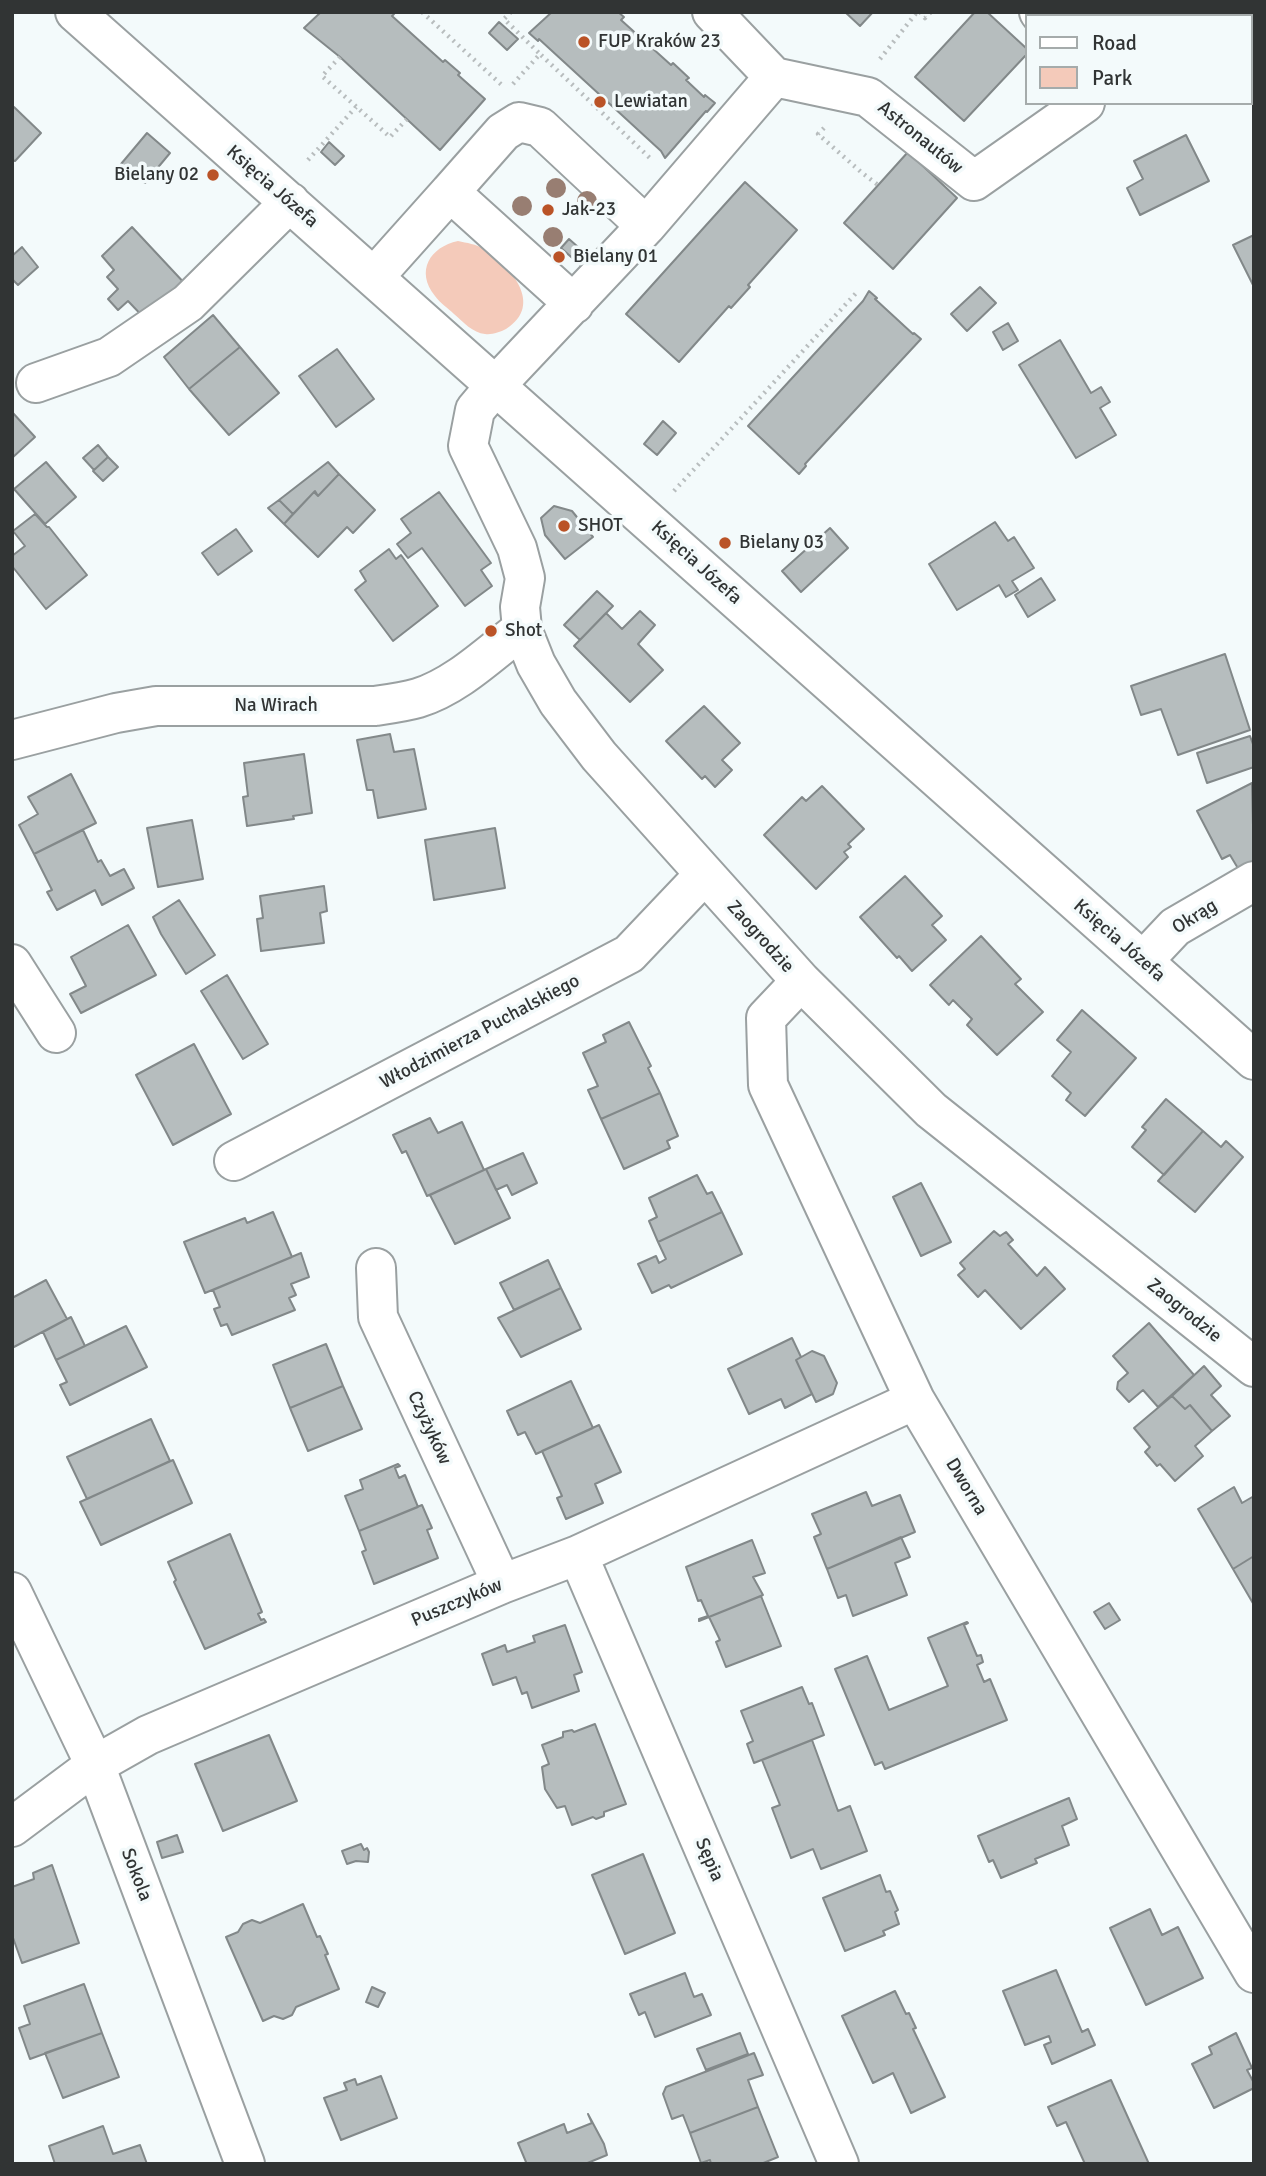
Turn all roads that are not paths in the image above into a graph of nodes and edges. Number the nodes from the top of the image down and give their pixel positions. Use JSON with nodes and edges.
{"nodes":[{"id":1,"x":75,"y":12,"type":"edge"},
{"id":2,"x":712,"y":12,"type":"edge"},
{"id":3,"x":775,"y":77,"type":"junction"},
{"id":4,"x":1082,"y":105,"type":"edge"},
{"id":5,"x":450,"y":192,"type":"junction"},
{"id":6,"x":290,"y":202,"type":"junction"},
{"id":7,"x":646,"y":226,"type":"junction"},
{"id":8,"x":374,"y":278,"type":"junction"},
{"id":9,"x":574,"y":304,"type":"junction"},
{"id":10,"x":36,"y":383,"type":"dead end"},
{"id":11,"x":496,"y":385,"type":"junction"},
{"id":12,"x":522,"y":629,"type":"junction"},
{"id":13,"x":12,"y":740,"type":"edge"},
{"id":14,"x":704,"y":875,"type":"junction"},
{"id":15,"x":1254,"y":881,"type":"edge"},
{"id":16,"x":1143,"y":961,"type":"junction"},
{"id":17,"x":12,"y":964,"type":"edge"},
{"id":18,"x":801,"y":981,"type":"junction"},
{"id":19,"x":56,"y":1033,"type":"dead end"},
{"id":20,"x":1254,"y":1060,"type":"edge"},
{"id":21,"x":234,"y":1161,"type":"dead end"},
{"id":22,"x":376,"y":1268,"type":"dead end"},
{"id":23,"x":1254,"y":1367,"type":"edge"},
{"id":24,"x":915,"y":1400,"type":"junction"},
{"id":25,"x":578,"y":1555,"type":"junction"},
{"id":26,"x":502,"y":1584,"type":"junction"},
{"id":27,"x":12,"y":1592,"type":"edge"},
{"id":28,"x":95,"y":1765,"type":"junction"},
{"id":29,"x":12,"y":1827,"type":"edge"},
{"id":30,"x":1254,"y":1973,"type":"edge"},
{"id":31,"x":246,"y":2164,"type":"edge"},
{"id":32,"x":839,"y":2164,"type":"edge"}],
"edges":[{"from":1,"to":6,"type":"street","name":"Księcia Józefa"},
{"from":2,"to":3,"type":"street"},
{"from":3,"to":4,"type":"street","name":"Astronautów"},
{"from":3,"to":7,"type":"street"},
{"from":5,"to":7,"type":"street"},
{"from":5,"to":8,"type":"street"},
{"from":5,"to":9,"type":"street"},
{"from":6,"to":8,"type":"street","name":"Księcia Józefa"},
{"from":6,"to":10,"type":"street"},
{"from":7,"to":9,"type":"street"},
{"from":8,"to":11,"type":"street","name":"Księcia Józefa"},
{"from":9,"to":11,"type":"street"},
{"from":11,"to":12,"type":"street","name":"Zaogrodzie"},
{"from":11,"to":16,"type":"street","name":"Księcia Józefa"},
{"from":12,"to":13,"type":"street","name":"Na Wirach"},
{"from":12,"to":14,"type":"street","name":"Zaogrodzie"},
{"from":14,"to":18,"type":"street","name":"Zaogrodzie"},
{"from":14,"to":21,"type":"street","name":"Włodzimierza Puchalskiego"},
{"from":15,"to":16,"type":"street","name":"Okrąg"},
{"from":16,"to":20,"type":"street","name":"Księcia Józefa"},
{"from":17,"to":19,"type":"street"},
{"from":18,"to":23,"type":"street","name":"Zaogrodzie"},
{"from":18,"to":24,"type":"street","name":"Dworna"},
{"from":22,"to":26,"type":"street","name":"Czyżyków"},
{"from":24,"to":25,"type":"street","name":"Puszczyków"},
{"from":24,"to":30,"type":"street","name":"Dworna"},
{"from":25,"to":26,"type":"street","name":"Puszczyków"},
{"from":25,"to":32,"type":"street","name":"Sępia"},
{"from":26,"to":28,"type":"street","name":"Puszczyków"},
{"from":27,"to":28,"type":"street","name":"Sokola"},
{"from":28,"to":29,"type":"street","name":"Puszczyków"},
{"from":28,"to":31,"type":"street","name":"Sokola"}]}
